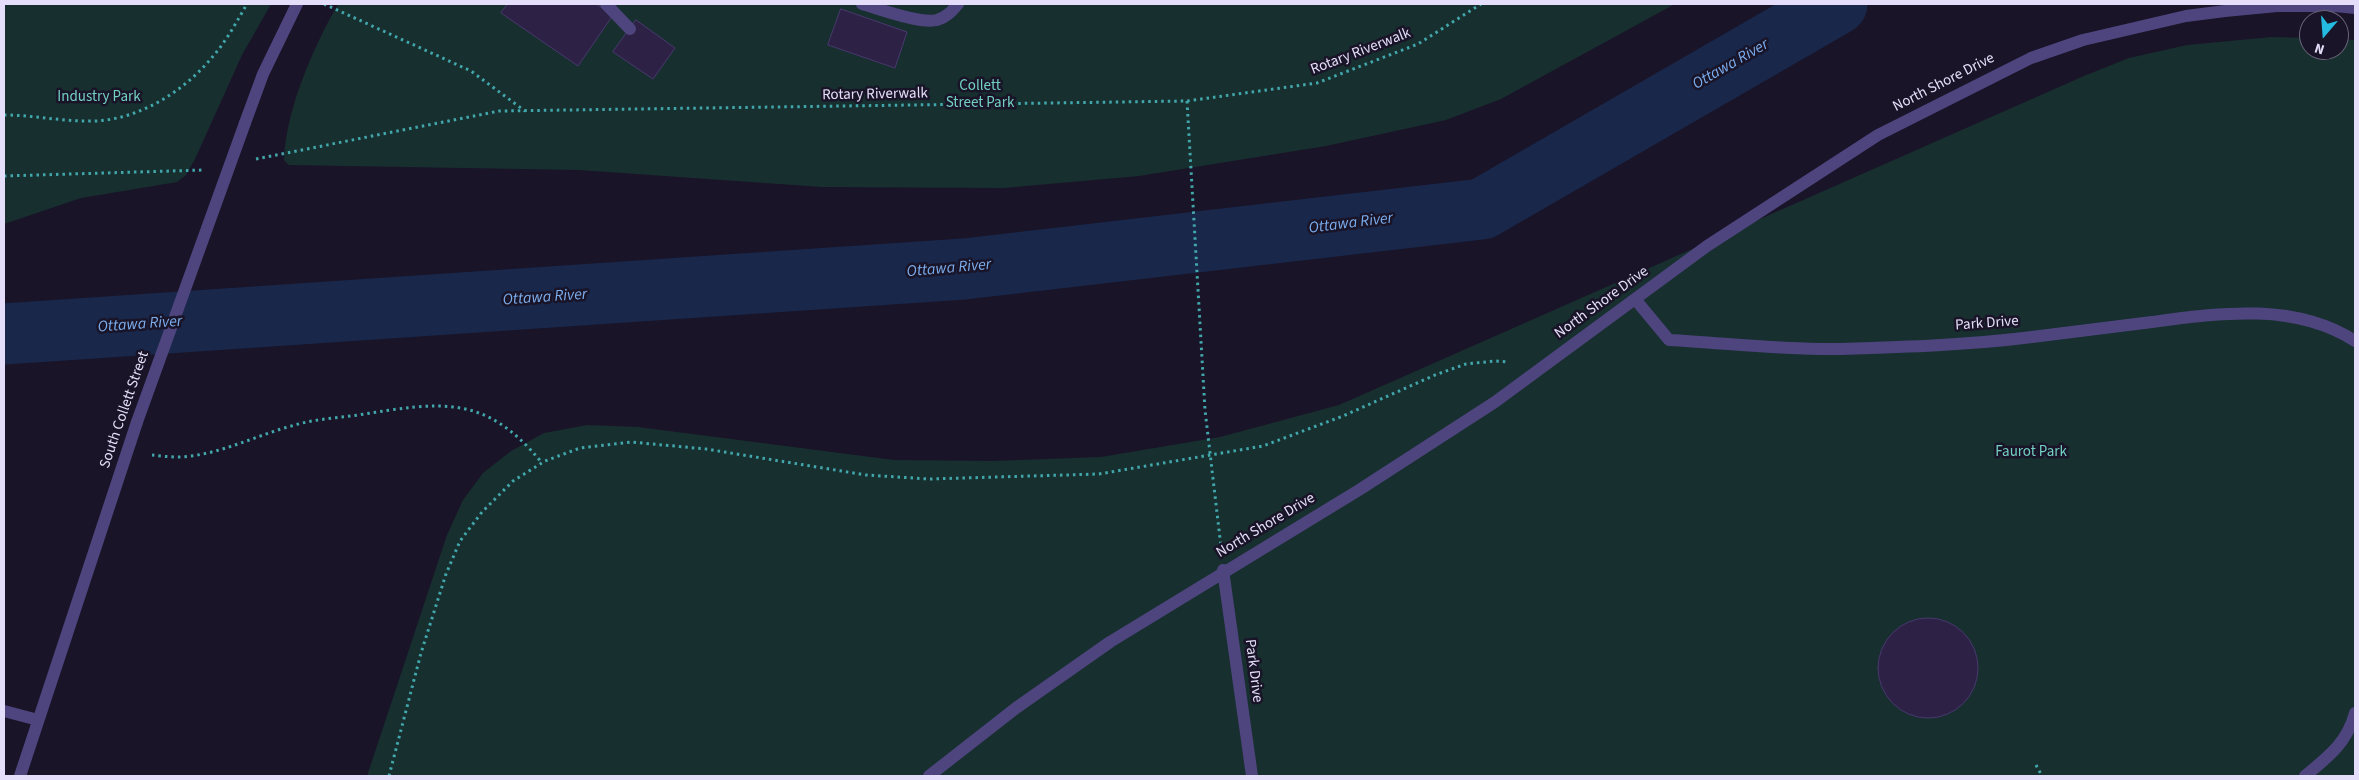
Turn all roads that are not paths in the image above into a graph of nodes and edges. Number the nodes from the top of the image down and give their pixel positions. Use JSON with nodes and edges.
{"nodes":[{"id":1,"x":297,"y":4,"type":"edge"},
{"id":2,"x":606,"y":4,"type":"edge"},
{"id":3,"x":862,"y":4,"type":"edge"},
{"id":4,"x":958,"y":4,"type":"edge"},
{"id":5,"x":2355,"y":8,"type":"edge"},
{"id":6,"x":614,"y":9,"type":"edge"},
{"id":7,"x":630,"y":29,"type":"dead end"},
{"id":8,"x":1635,"y":299,"type":"junction"},
{"id":9,"x":2355,"y":341,"type":"edge"},
{"id":10,"x":1224,"y":570,"type":"junction"},
{"id":11,"x":4,"y":711,"type":"edge"},
{"id":12,"x":2355,"y":713,"type":"edge"},
{"id":13,"x":38,"y":720,"type":"junction"},
{"id":14,"x":20,"y":776,"type":"edge"},
{"id":15,"x":929,"y":776,"type":"edge"},
{"id":16,"x":1252,"y":776,"type":"edge"},
{"id":17,"x":2305,"y":776,"type":"edge"}],
"edges":[{"from":1,"to":13,"type":"street","name":"South Collett Street","bridge":true},
{"from":2,"to":6,"type":"street"},
{"from":3,"to":4,"type":"street"},
{"from":5,"to":8,"type":"street","name":"North Shore Drive"},
{"from":6,"to":7,"type":"street"},
{"from":8,"to":9,"type":"street","name":"Park Drive"},
{"from":8,"to":10,"type":"street","name":"North Shore Drive"},
{"from":10,"to":15,"type":"street","name":"North Shore Drive"},
{"from":10,"to":16,"type":"street","name":"Park Drive"},
{"from":11,"to":13,"type":"street"},
{"from":12,"to":17,"type":"street"},
{"from":13,"to":14,"type":"street","name":"South Collett Street"}]}
